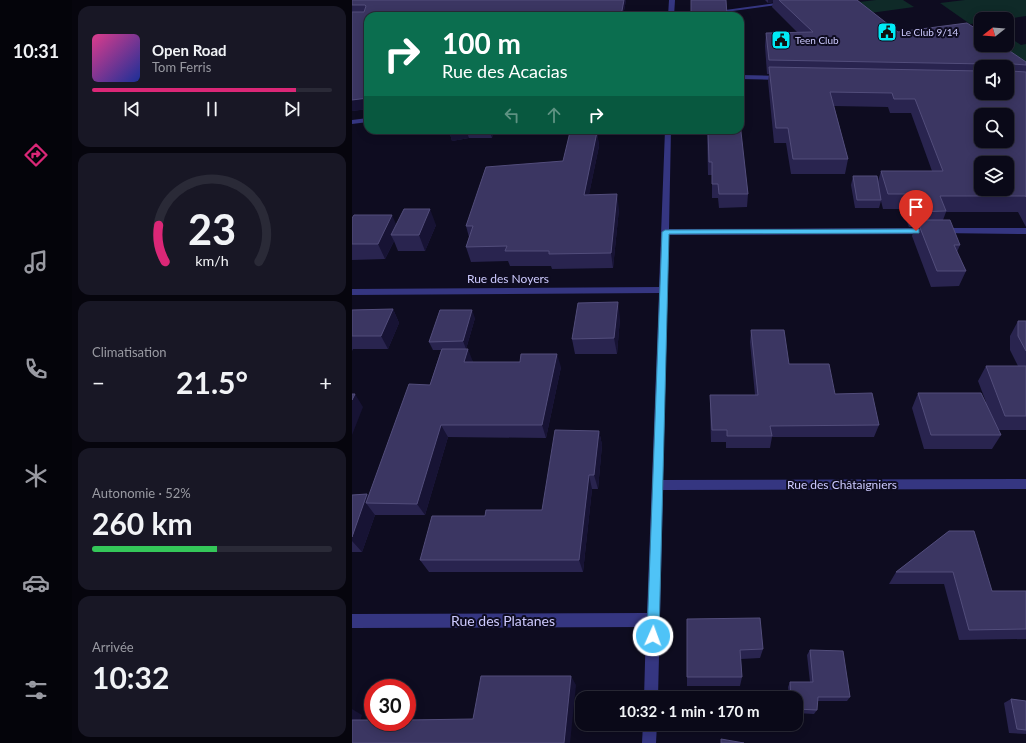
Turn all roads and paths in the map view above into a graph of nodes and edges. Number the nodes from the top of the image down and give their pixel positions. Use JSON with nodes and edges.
{"nodes":[{"id":1,"x":672,"y":0,"type":"edge"},
{"id":2,"x":810,"y":0,"type":"edge"},
{"id":3,"x":671,"y":12,"type":"edge"},
{"id":4,"x":716,"y":12,"type":"edge"},
{"id":5,"x":744,"y":77,"type":"edge"},
{"id":6,"x":787,"y":78,"type":"edge"},
{"id":7,"x":364,"y":120,"type":"edge"},
{"id":8,"x":352,"y":122,"type":"edge"},
{"id":9,"x":668,"y":134,"type":"edge"},
{"id":10,"x":1026,"y":231,"type":"edge"},
{"id":11,"x":665,"y":232,"type":"junction"},
{"id":12,"x":664,"y":290,"type":"junction"},
{"id":13,"x":352,"y":292,"type":"edge"},
{"id":14,"x":1026,"y":484,"type":"edge"},
{"id":15,"x":657,"y":485,"type":"junction"},
{"id":16,"x":653,"y":620,"type":"junction"},
{"id":17,"x":352,"y":621,"type":"edge"},
{"id":18,"x":651,"y":691,"type":"edge"},
{"id":19,"x":650,"y":731,"type":"edge"},
{"id":20,"x":649,"y":743,"type":"edge"}],
"edges":[{"from":1,"to":3,"type":"street"},
{"from":2,"to":4,"type":"street"},
{"from":5,"to":6,"type":"street"},
{"from":7,"to":8,"type":"street"},
{"from":9,"to":11,"type":"street"},
{"from":10,"to":11,"type":"street"},
{"from":11,"to":12,"type":"street"},
{"from":12,"to":13,"type":"street","name":"Rue des Noyers"},
{"from":12,"to":15,"type":"street"},
{"from":14,"to":15,"type":"street","name":"Rue des Châtaigniers"},
{"from":15,"to":16,"type":"street"},
{"from":16,"to":17,"type":"street","name":"Rue des Platanes"},
{"from":16,"to":18,"type":"street"},
{"from":19,"to":20,"type":"street"}]}
